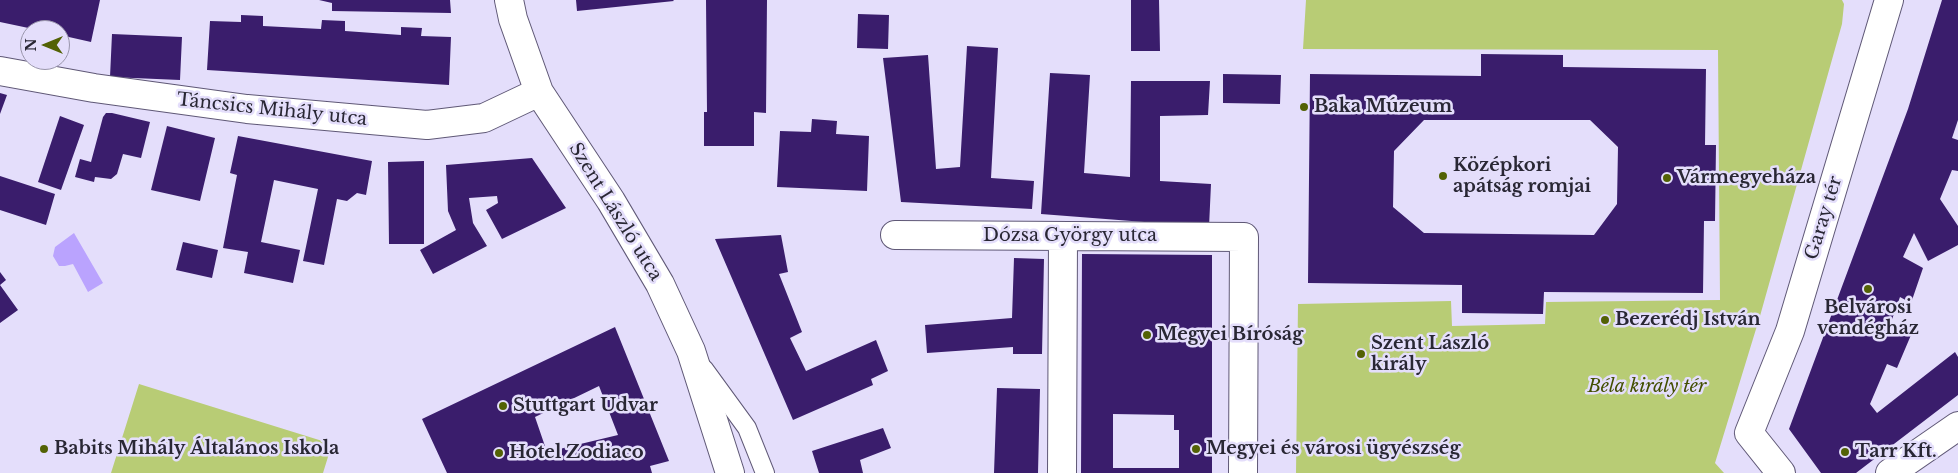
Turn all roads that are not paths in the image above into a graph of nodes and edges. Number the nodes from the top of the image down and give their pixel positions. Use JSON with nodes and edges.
{"nodes":[{"id":1,"x":509,"y":0,"type":"edge"},
{"id":2,"x":1889,"y":0,"type":"edge"},
{"id":3,"x":0,"y":71,"type":"edge"},
{"id":4,"x":539,"y":92,"type":"junction"},
{"id":5,"x":895,"y":235,"type":"dead end"},
{"id":6,"x":1063,"y":237,"type":"junction"},
{"id":7,"x":690,"y":351,"type":"junction"},
{"id":8,"x":1958,"y":426,"type":"edge"},
{"id":9,"x":716,"y":427,"type":"junction"},
{"id":10,"x":710,"y":473,"type":"edge"},
{"id":11,"x":730,"y":473,"type":"edge"},
{"id":12,"x":765,"y":473,"type":"edge"},
{"id":13,"x":1062,"y":473,"type":"edge"},
{"id":14,"x":1243,"y":473,"type":"edge"},
{"id":15,"x":1782,"y":473,"type":"edge"},
{"id":16,"x":1890,"y":473,"type":"edge"}],
"edges":[{"from":1,"to":4,"type":"street","name":"Szent László utca"},
{"from":2,"to":15,"type":"street","name":"Garay tér"},
{"from":3,"to":4,"type":"street","name":"Táncsics Mihály utca"},
{"from":4,"to":7,"type":"street","name":"Szent László utca"},
{"from":5,"to":6,"type":"street","name":"Dózsa György utca"},
{"from":6,"to":13,"type":"street"},
{"from":6,"to":14,"type":"street","name":"Dózsa György utca"},
{"from":7,"to":9,"type":"street","name":"Szent László utca"},
{"from":7,"to":12,"type":"lane"},
{"from":8,"to":16,"type":"street"},
{"from":9,"to":10,"type":"street","name":"Szent László utca"},
{"from":9,"to":11,"type":"street","name":"Szent László utca"}]}
